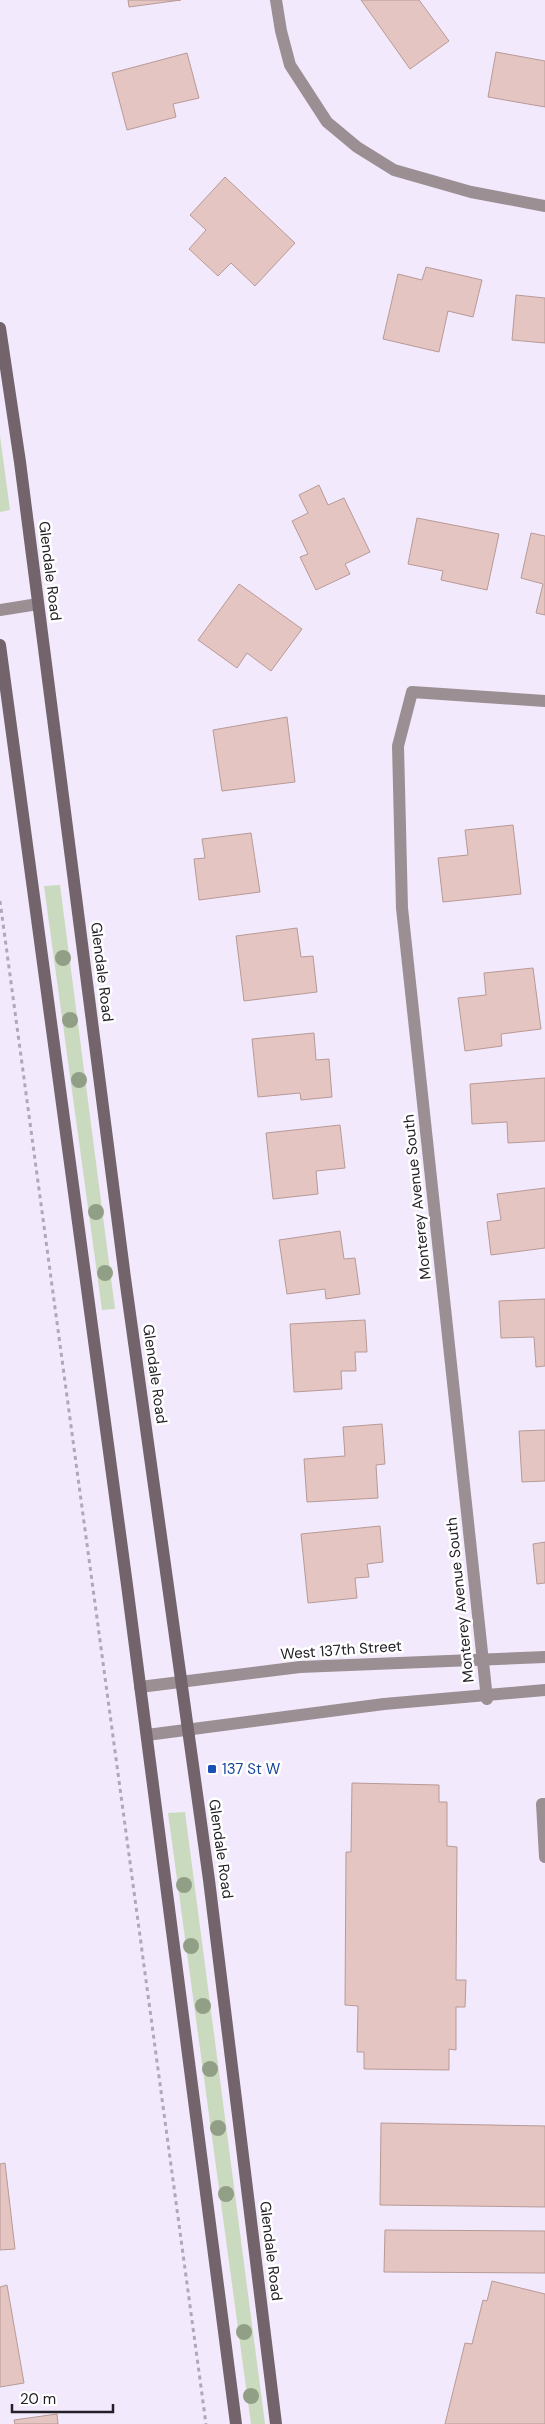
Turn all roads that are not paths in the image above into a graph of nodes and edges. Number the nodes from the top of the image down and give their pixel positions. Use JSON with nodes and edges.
{"nodes":[{"id":1,"x":276,"y":0,"type":"edge"},
{"id":2,"x":545,"y":206,"type":"edge"},
{"id":3,"x":0,"y":328,"type":"edge"},
{"id":4,"x":38,"y":604,"type":"junction"},
{"id":5,"x":0,"y":610,"type":"edge"},
{"id":6,"x":0,"y":646,"type":"edge"},
{"id":7,"x":545,"y":701,"type":"edge"},
{"id":8,"x":545,"y":1657,"type":"edge"},
{"id":9,"x":483,"y":1659,"type":"junction"},
{"id":10,"x":182,"y":1682,"type":"junction"},
{"id":11,"x":140,"y":1686,"type":"junction"},
{"id":12,"x":545,"y":1690,"type":"edge"},
{"id":13,"x":487,"y":1697,"type":"junction"},
{"id":14,"x":189,"y":1729,"type":"junction"},
{"id":15,"x":147,"y":1735,"type":"junction"},
{"id":16,"x":545,"y":1804,"type":"edge"},
{"id":17,"x":545,"y":1857,"type":"edge"},
{"id":18,"x":236,"y":2424,"type":"edge"},
{"id":19,"x":276,"y":2424,"type":"edge"}],
"edges":[{"from":1,"to":2,"type":"street"},
{"from":3,"to":4,"type":"main road","name":"Glendale Road"},
{"from":4,"to":5,"type":"street"},
{"from":4,"to":10,"type":"main road","name":"Glendale Road"},
{"from":6,"to":11,"type":"main road"},
{"from":7,"to":9,"type":"street","name":"Monterey Avenue South"},
{"from":8,"to":9,"type":"street","name":"West 137th Street"},
{"from":9,"to":10,"type":"street","name":"West 137th Street"},
{"from":9,"to":13,"type":"street","name":"Monterey Avenue South"},
{"from":10,"to":11,"type":"street","name":"West 137th Street"},
{"from":10,"to":14,"type":"main road","name":"Glendale Road"},
{"from":11,"to":15,"type":"main road"},
{"from":12,"to":13,"type":"street"},
{"from":13,"to":14,"type":"street"},
{"from":14,"to":15,"type":"street"},
{"from":14,"to":19,"type":"main road","name":"Glendale Road"},
{"from":15,"to":18,"type":"main road"},
{"from":16,"to":17,"type":"street"}]}
